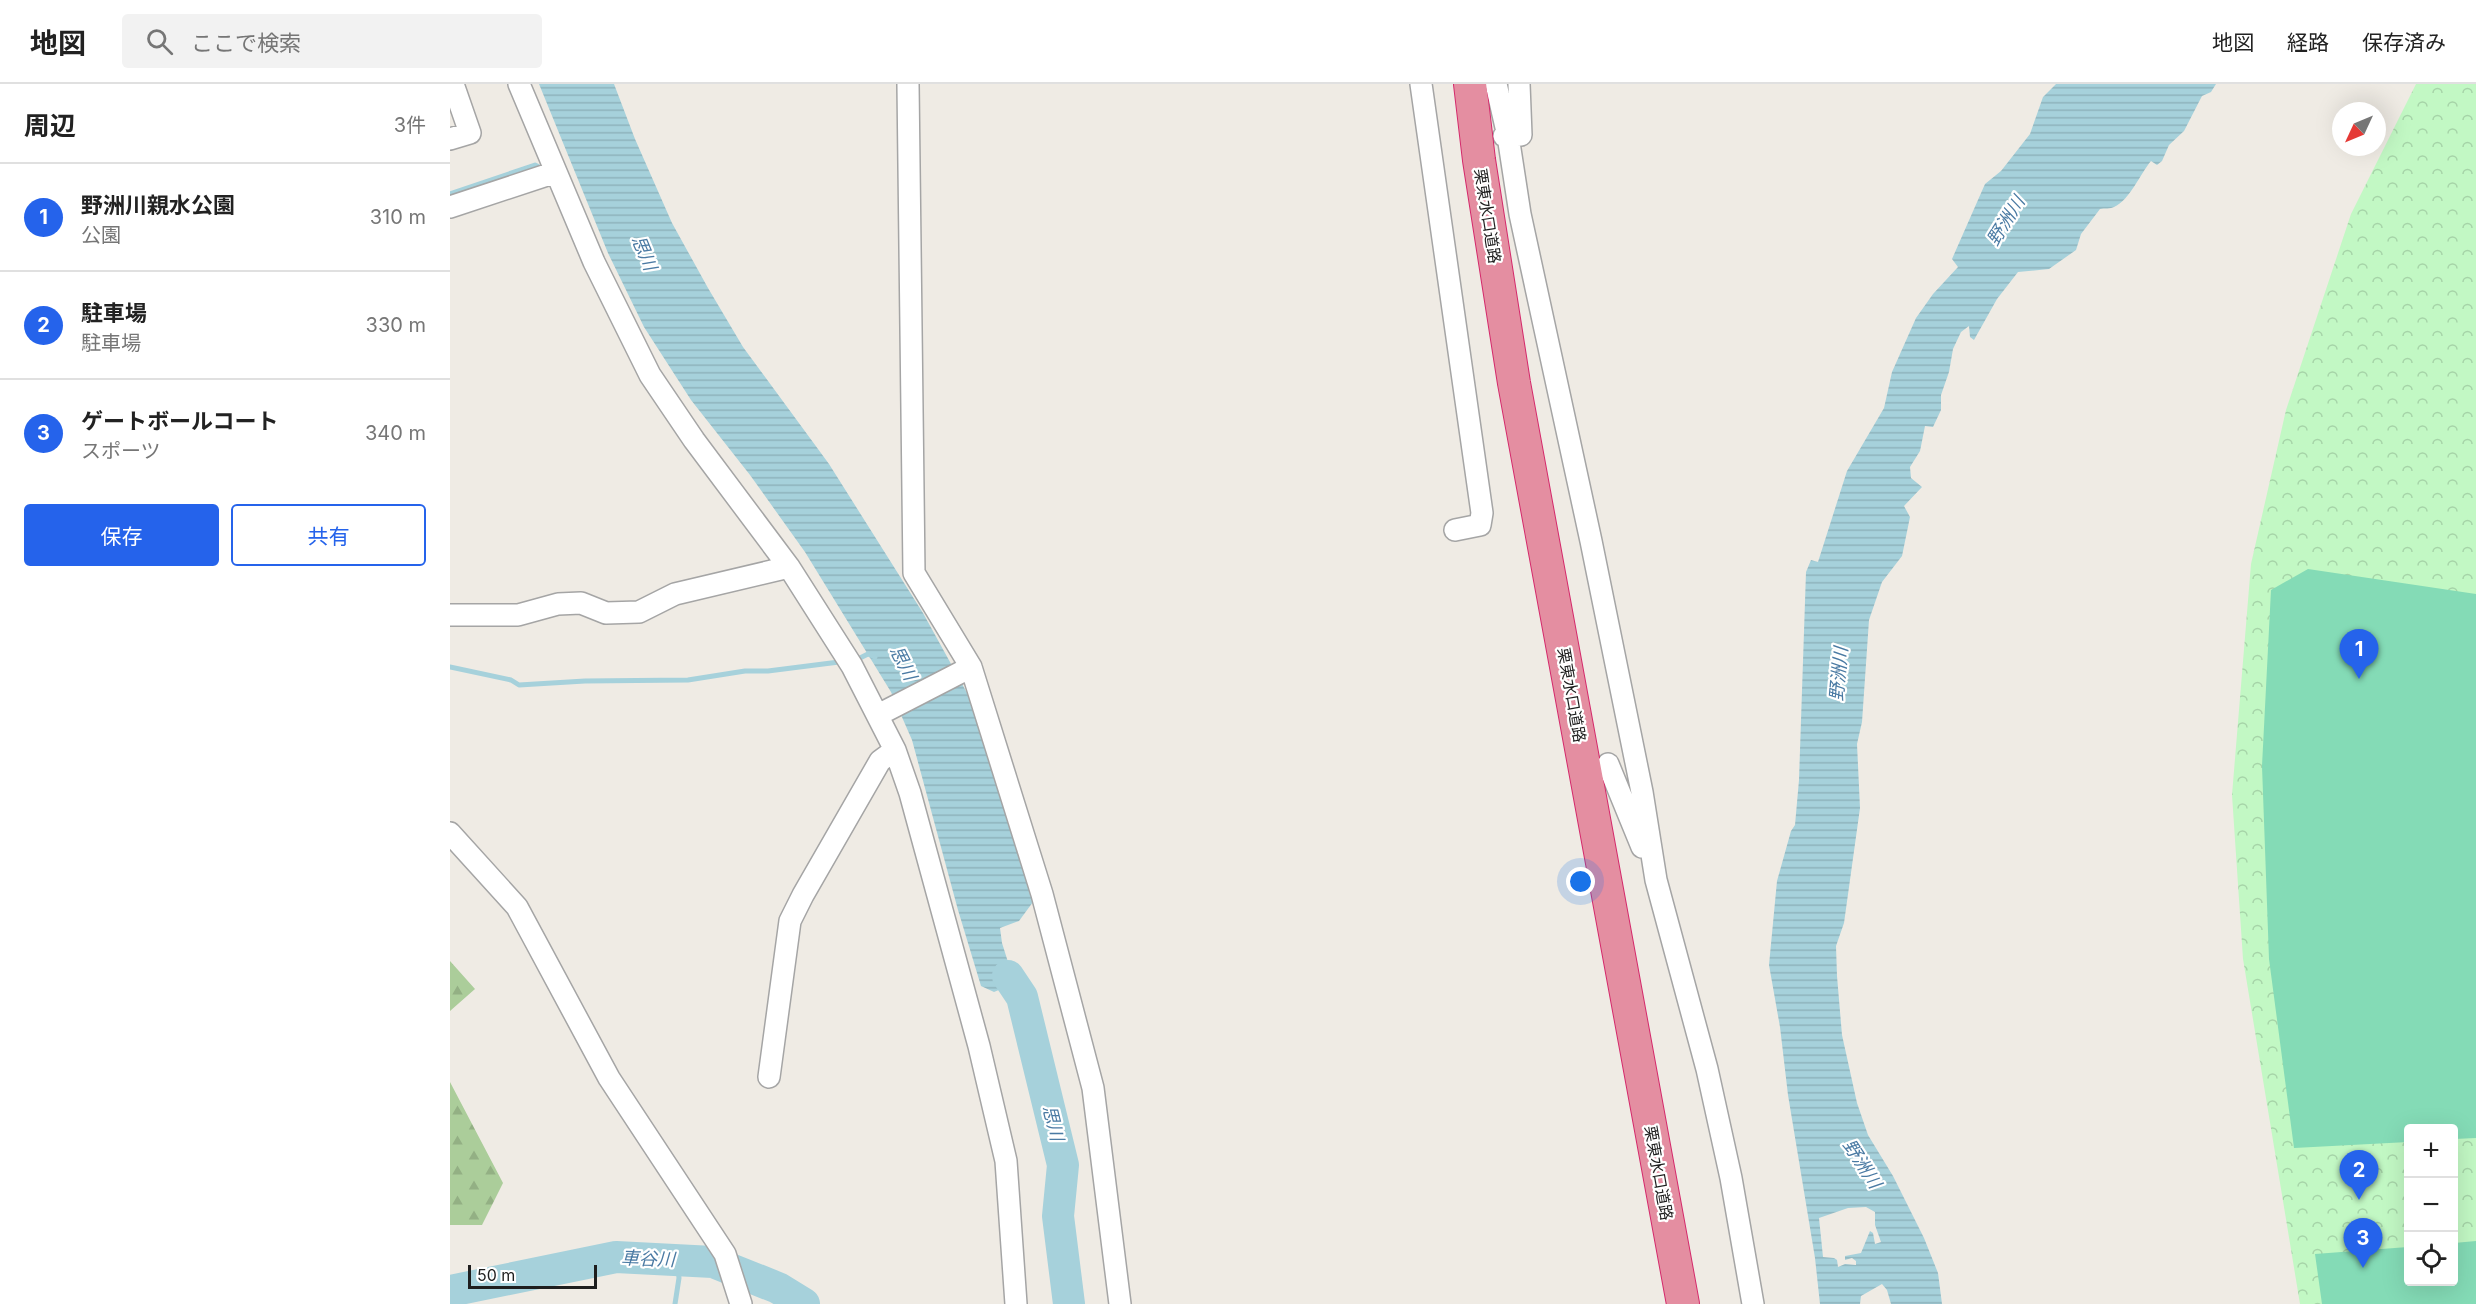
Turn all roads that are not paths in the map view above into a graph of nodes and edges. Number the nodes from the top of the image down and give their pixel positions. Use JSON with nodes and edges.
{"nodes":[{"id":1,"x":453,"y":84,"type":"edge"},
{"id":2,"x":519,"y":84,"type":"edge"},
{"id":3,"x":908,"y":84,"type":"edge"},
{"id":4,"x":1421,"y":84,"type":"edge"},
{"id":5,"x":1470,"y":84,"type":"edge"},
{"id":6,"x":1496,"y":84,"type":"edge"},
{"id":7,"x":1519,"y":84,"type":"edge"},
{"id":8,"x":1508,"y":136,"type":"junction"},
{"id":9,"x":450,"y":139,"type":"edge"},
{"id":10,"x":1477,"y":142,"type":"junction"},
{"id":11,"x":556,"y":172,"type":"junction"},
{"id":12,"x":450,"y":207,"type":"edge"},
{"id":13,"x":1455,"y":531,"type":"dead end"},
{"id":14,"x":789,"y":567,"type":"junction"},
{"id":15,"x":450,"y":615,"type":"edge"},
{"id":16,"x":967,"y":669,"type":"junction"},
{"id":17,"x":882,"y":713,"type":"junction"},
{"id":18,"x":895,"y":750,"type":"junction"},
{"id":19,"x":1608,"y":765,"type":"dead end"},
{"id":20,"x":450,"y":833,"type":"edge"},
{"id":21,"x":1656,"y":880,"type":"junction"},
{"id":22,"x":769,"y":1077,"type":"dead end"},
{"id":23,"x":738,"y":1294,"type":"edge"},
{"id":24,"x":1016,"y":1304,"type":"edge"},
{"id":25,"x":1120,"y":1304,"type":"edge"},
{"id":26,"x":1683,"y":1304,"type":"edge"},
{"id":27,"x":1753,"y":1304,"type":"edge"}],
"edges":[{"from":1,"to":9,"type":"street"},
{"from":2,"to":11,"type":"street"},
{"from":3,"to":16,"type":"street"},
{"from":4,"to":13,"type":"street"},
{"from":5,"to":10,"type":"highway","name":"栗東水口道路"},
{"from":6,"to":8,"type":"street"},
{"from":7,"to":8,"type":"street"},
{"from":8,"to":10,"type":"street"},
{"from":8,"to":21,"type":"street"},
{"from":10,"to":26,"type":"highway","name":"栗東水口道路"},
{"from":11,"to":12,"type":"street"},
{"from":11,"to":14,"type":"street"},
{"from":14,"to":15,"type":"street"},
{"from":14,"to":17,"type":"street"},
{"from":16,"to":17,"type":"street"},
{"from":16,"to":25,"type":"street"},
{"from":17,"to":18,"type":"street"},
{"from":18,"to":22,"type":"street"},
{"from":18,"to":24,"type":"street"},
{"from":19,"to":21,"type":"street"},
{"from":20,"to":23,"type":"street"},
{"from":21,"to":27,"type":"street"}]}
